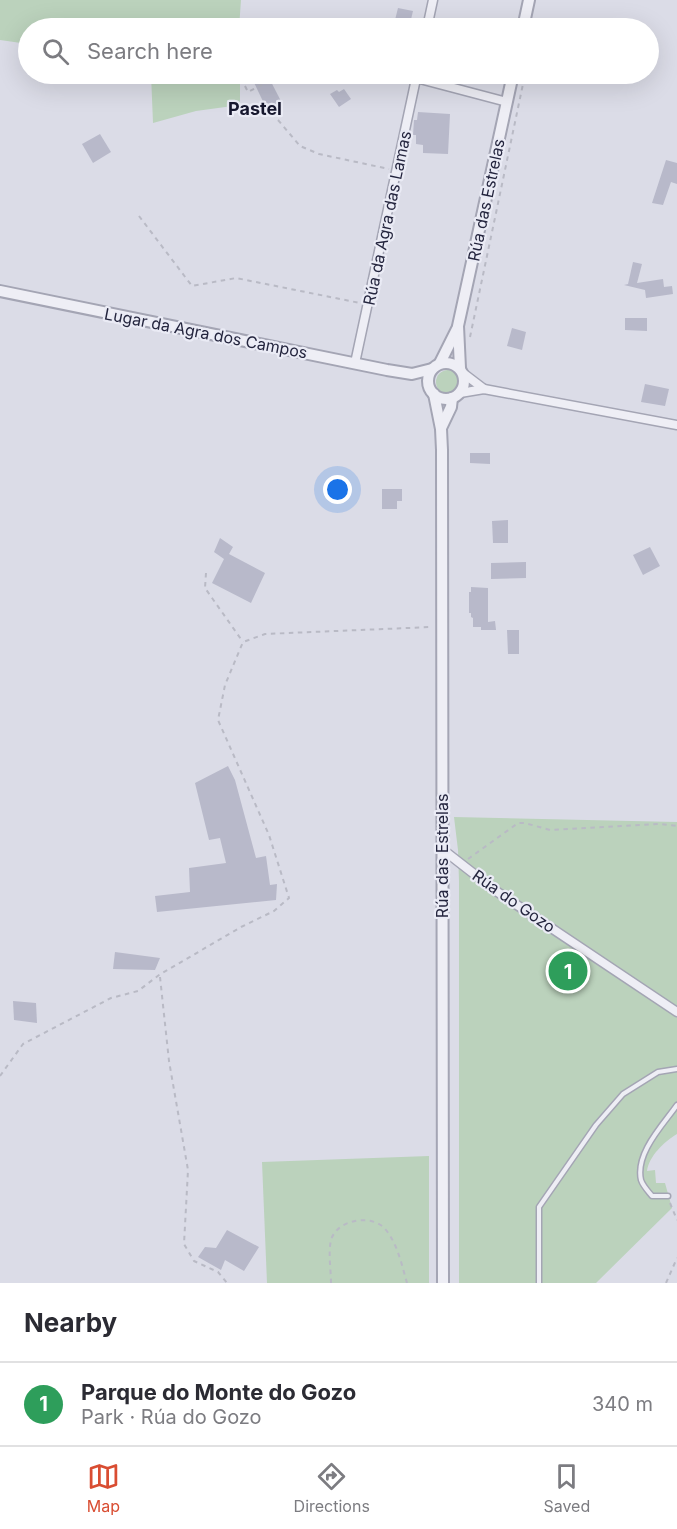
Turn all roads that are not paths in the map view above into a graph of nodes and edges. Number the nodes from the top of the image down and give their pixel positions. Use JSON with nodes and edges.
{"nodes":[{"id":1,"x":433,"y":0,"type":"edge"},
{"id":2,"x":529,"y":0,"type":"edge"},
{"id":3,"x":429,"y":18,"type":"edge"},
{"id":4,"x":525,"y":18,"type":"edge"},
{"id":5,"x":415,"y":84,"type":"edge"},
{"id":6,"x":445,"y":84,"type":"edge"},
{"id":7,"x":511,"y":84,"type":"edge"},
{"id":8,"x":507,"y":102,"type":"junction"},
{"id":9,"x":0,"y":291,"type":"edge"},
{"id":10,"x":458,"y":326,"type":"junction"},
{"id":11,"x":355,"y":363,"type":"junction"},
{"id":12,"x":436,"y":366,"type":"junction"},
{"id":13,"x":462,"y":371,"type":"junction"},
{"id":14,"x":412,"y":374,"type":"junction"},
{"id":15,"x":484,"y":388,"type":"junction"},
{"id":16,"x":432,"y":390,"type":"junction"},
{"id":17,"x":456,"y":395,"type":"junction"},
{"id":18,"x":677,"y":425,"type":"edge"},
{"id":19,"x":441,"y":429,"type":"junction"},
{"id":20,"x":442,"y":849,"type":"junction"},
{"id":21,"x":677,"y":1012,"type":"edge"},
{"id":22,"x":677,"y":1069,"type":"edge"},
{"id":23,"x":677,"y":1105,"type":"edge"},
{"id":24,"x":668,"y":1196,"type":"road end"},
{"id":25,"x":443,"y":1283,"type":"edge"},
{"id":26,"x":539,"y":1283,"type":"edge"}],
"edges":[{"from":1,"to":3,"type":"street"},
{"from":2,"to":4,"type":"street"},
{"from":5,"to":11,"type":"street","name":"Rúa da Agra das Lamas"},
{"from":6,"to":8,"type":"street"},
{"from":7,"to":8,"type":"street","name":"Rúa das Estrelas"},
{"from":8,"to":10,"type":"street","name":"Rúa das Estrelas"},
{"from":9,"to":11,"type":"street","name":"Lugar da Agra dos Campos"},
{"from":10,"to":12,"type":"street","name":"Rúa das Estrelas"},
{"from":10,"to":13,"type":"street","name":"Rúa das Estrelas"},
{"from":11,"to":14,"type":"street","name":"Lugar da Agra dos Campos"},
{"from":12,"to":13,"type":"street"},
{"from":12,"to":14,"type":"street","name":"Lugar da Agra dos Campos"},
{"from":12,"to":16,"type":"street"},
{"from":13,"to":15,"type":"street"},
{"from":13,"to":17,"type":"street"},
{"from":14,"to":16,"type":"street","name":"Lugar da Agra dos Campos"},
{"from":15,"to":17,"type":"street"},
{"from":15,"to":18,"type":"street"},
{"from":16,"to":17,"type":"street"},
{"from":16,"to":19,"type":"street","name":"Rúa das Estrelas"},
{"from":17,"to":19,"type":"street","name":"Rúa das Estrelas"},
{"from":19,"to":20,"type":"street","name":"Rúa das Estrelas"},
{"from":20,"to":21,"type":"street","name":"Rúa do Gozo"},
{"from":20,"to":25,"type":"street","name":"Rúa das Estrelas"},
{"from":22,"to":26,"type":"lane"},
{"from":23,"to":24,"type":"lane"}]}
